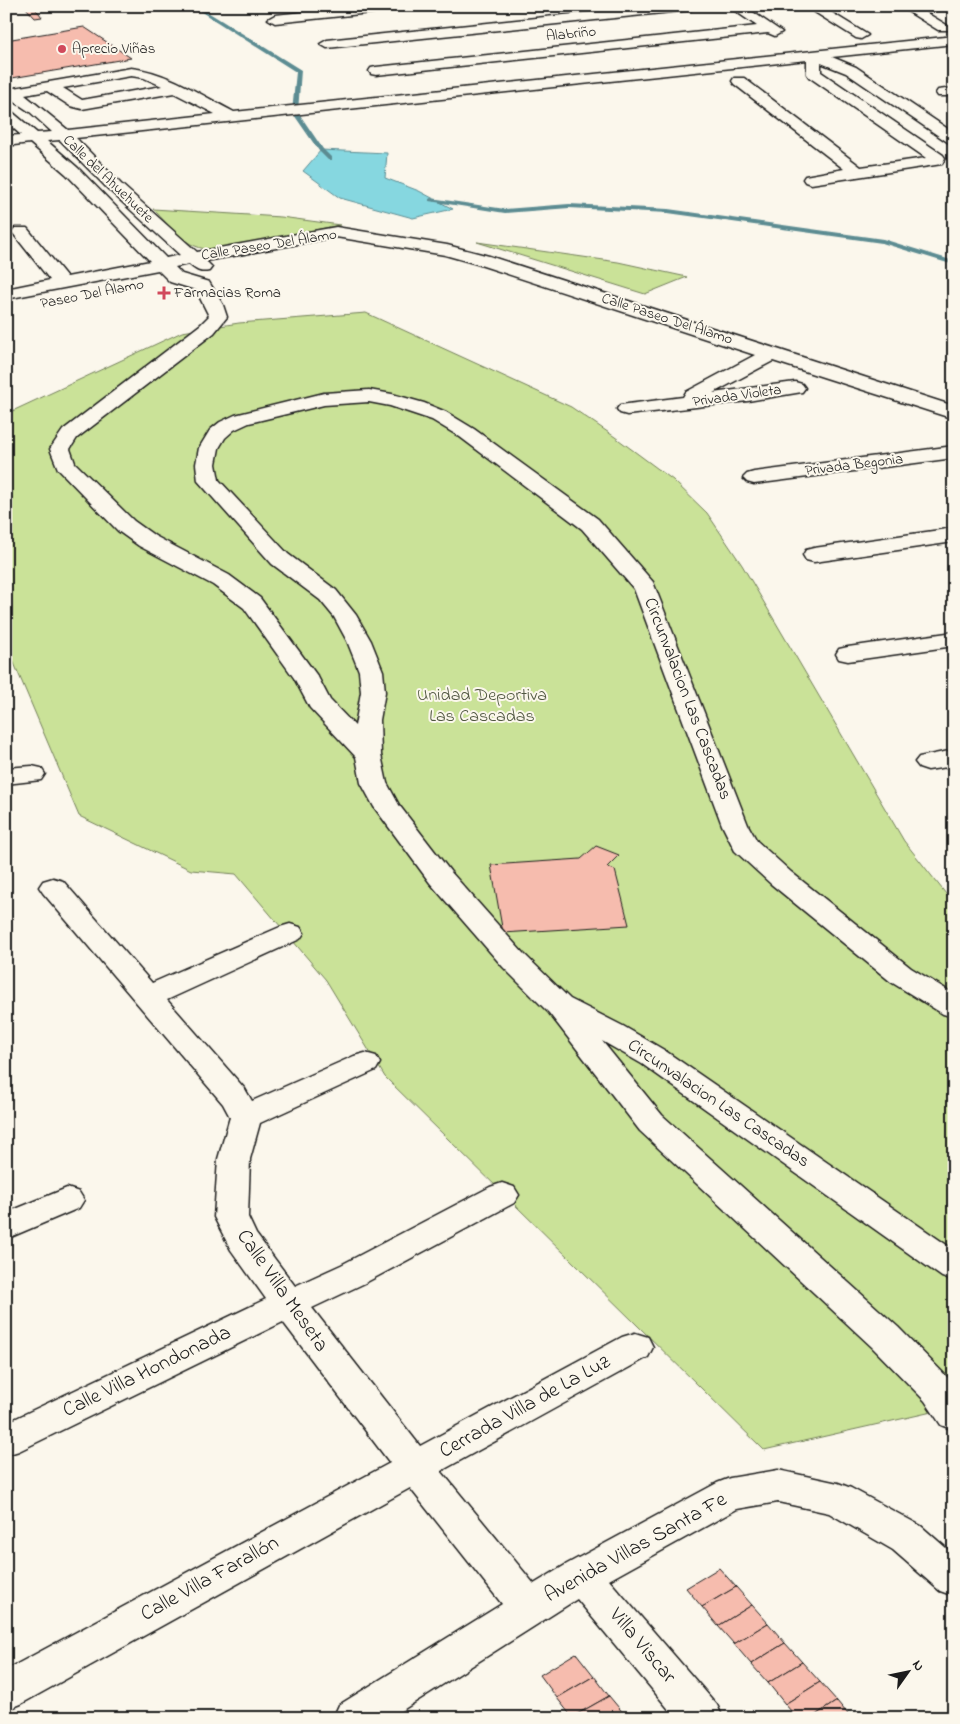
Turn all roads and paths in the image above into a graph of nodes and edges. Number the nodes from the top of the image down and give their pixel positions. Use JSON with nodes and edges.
{"nodes":[{"id":1,"x":399,"y":6,"type":"edge"},
{"id":2,"x":692,"y":6,"type":"edge"},
{"id":3,"x":734,"y":6,"type":"edge"},
{"id":4,"x":810,"y":6,"type":"edge"},
{"id":5,"x":905,"y":6,"type":"edge"},
{"id":6,"x":275,"y":19,"type":"dead end"},
{"id":7,"x":943,"y":27,"type":"dead end"},
{"id":8,"x":770,"y":29,"type":"junction"},
{"id":9,"x":861,"y":35,"type":"dead end"},
{"id":10,"x":954,"y":40,"type":"edge"},
{"id":11,"x":327,"y":44,"type":"dead end"},
{"id":12,"x":814,"y":55,"type":"junction"},
{"id":13,"x":870,"y":68,"type":"dead end"},
{"id":14,"x":851,"y":70,"type":"junction"},
{"id":15,"x":376,"y":71,"type":"dead end"},
{"id":16,"x":814,"y":74,"type":"junction"},
{"id":17,"x":795,"y":76,"type":"dead end"},
{"id":18,"x":93,"y":78,"type":"junction"},
{"id":19,"x":758,"y":80,"type":"dead end"},
{"id":20,"x":739,"y":82,"type":"junction"},
{"id":21,"x":720,"y":84,"type":"dead end"},
{"id":22,"x":49,"y":86,"type":"junction"},
{"id":23,"x":178,"y":88,"type":"junction"},
{"id":24,"x":9,"y":91,"type":"edge"},
{"id":25,"x":127,"y":98,"type":"junction"},
{"id":26,"x":6,"y":114,"type":"edge"},
{"id":27,"x":232,"y":117,"type":"junction"},
{"id":28,"x":62,"y":134,"type":"junction"},
{"id":29,"x":954,"y":140,"type":"edge"},
{"id":30,"x":39,"y":141,"type":"junction"},
{"id":31,"x":6,"y":142,"type":"edge"},
{"id":32,"x":77,"y":147,"type":"junction"},
{"id":33,"x":94,"y":148,"type":"dead end"},
{"id":34,"x":954,"y":152,"type":"edge"},
{"id":35,"x":939,"y":162,"type":"junction"},
{"id":36,"x":858,"y":172,"type":"junction"},
{"id":37,"x":811,"y":179,"type":"dead end"},
{"id":38,"x":21,"y":232,"type":"dead end"},
{"id":39,"x":376,"y":238,"type":"junction"},
{"id":40,"x":192,"y":257,"type":"junction"},
{"id":41,"x":163,"y":264,"type":"junction"},
{"id":42,"x":176,"y":278,"type":"junction"},
{"id":43,"x":205,"y":279,"type":"junction"},
{"id":44,"x":62,"y":283,"type":"junction"},
{"id":45,"x":6,"y":294,"type":"edge"},
{"id":46,"x":6,"y":311,"type":"edge"},
{"id":47,"x":773,"y":353,"type":"junction"},
{"id":48,"x":795,"y":388,"type":"dead end"},
{"id":49,"x":679,"y":403,"type":"junction"},
{"id":50,"x":627,"y":409,"type":"dead end"},
{"id":51,"x":954,"y":413,"type":"edge"},
{"id":52,"x":954,"y":452,"type":"edge"},
{"id":53,"x":754,"y":478,"type":"dead end"},
{"id":54,"x":954,"y":534,"type":"edge"},
{"id":55,"x":814,"y":554,"type":"dead end"},
{"id":56,"x":954,"y":639,"type":"edge"},
{"id":57,"x":848,"y":654,"type":"dead end"},
{"id":58,"x":368,"y":755,"type":"junction"},
{"id":59,"x":954,"y":758,"type":"edge"},
{"id":60,"x":928,"y":762,"type":"dead end"},
{"id":61,"x":32,"y":774,"type":"dead end"},
{"id":62,"x":6,"y":776,"type":"edge"},
{"id":63,"x":53,"y":887,"type":"dead end"},
{"id":64,"x":290,"y":933,"type":"dead end"},
{"id":65,"x":148,"y":997,"type":"junction"},
{"id":66,"x":559,"y":1006,"type":"junction"},
{"id":67,"x":954,"y":1007,"type":"edge"},
{"id":68,"x":365,"y":1063,"type":"dead end"},
{"id":69,"x":246,"y":1117,"type":"junction"},
{"id":70,"x":502,"y":1195,"type":"dead end"},
{"id":71,"x":67,"y":1200,"type":"dead end"},
{"id":72,"x":6,"y":1227,"type":"edge"},
{"id":73,"x":954,"y":1268,"type":"edge"},
{"id":74,"x":288,"y":1303,"type":"junction"},
{"id":75,"x":635,"y":1347,"type":"dead end"},
{"id":76,"x":954,"y":1416,"type":"edge"},
{"id":77,"x":6,"y":1440,"type":"edge"},
{"id":78,"x":415,"y":1467,"type":"junction"},
{"id":79,"x":581,"y":1576,"type":"junction"},
{"id":80,"x":954,"y":1579,"type":"edge"},
{"id":81,"x":530,"y":1608,"type":"junction"},
{"id":82,"x":6,"y":1692,"type":"edge"},
{"id":83,"x":354,"y":1718,"type":"edge"},
{"id":84,"x":702,"y":1718,"type":"edge"}],
"edges":[{"from":1,"to":6,"type":"street"},
{"from":2,"to":11,"type":"street"},
{"from":3,"to":8,"type":"street"},
{"from":4,"to":9,"type":"street"},
{"from":5,"to":7,"type":"street"},
{"from":8,"to":12,"type":"street"},
{"from":8,"to":15,"type":"street","name":"Alabriño"},
{"from":10,"to":12,"type":"street"},
{"from":12,"to":14,"type":"street"},
{"from":12,"to":16,"type":"street"},
{"from":12,"to":27,"type":"street"},
{"from":13,"to":14,"type":"street"},
{"from":14,"to":16,"type":"street"},
{"from":14,"to":29,"type":"street"},
{"from":16,"to":17,"type":"street"},
{"from":16,"to":35,"type":"street"},
{"from":18,"to":22,"type":"street"},
{"from":18,"to":23,"type":"street"},
{"from":18,"to":25,"type":"street"},
{"from":19,"to":20,"type":"street"},
{"from":20,"to":21,"type":"street"},
{"from":20,"to":36,"type":"street"},
{"from":22,"to":24,"type":"street"},
{"from":22,"to":25,"type":"street"},
{"from":23,"to":25,"type":"street"},
{"from":23,"to":27,"type":"street"},
{"from":24,"to":28,"type":"street","name":"Calle del Ahuehuete"},
{"from":26,"to":30,"type":"street","name":"Calle del Ahuehuete"},
{"from":27,"to":28,"type":"street"},
{"from":28,"to":30,"type":"street"},
{"from":28,"to":32,"type":"street","name":"Calle del Ahuehuete"},
{"from":30,"to":31,"type":"street"},
{"from":30,"to":32,"type":"street"},
{"from":30,"to":41,"type":"street","name":"Calle del Ahuehuete"},
{"from":32,"to":33,"type":"street"},
{"from":32,"to":40,"type":"street","name":"Calle del Ahuehuete"},
{"from":34,"to":35,"type":"street"},
{"from":35,"to":36,"type":"street"},
{"from":36,"to":37,"type":"street"},
{"from":38,"to":44,"type":"street"},
{"from":39,"to":40,"type":"street","name":"Calle Paseo Del Álamo"},
{"from":39,"to":43,"type":"street","name":"Calle Paseo Del Álamo"},
{"from":39,"to":47,"type":"street","name":"Calle Paseo Del Álamo"},
{"from":40,"to":41,"type":"street","name":"Paseo Del Álamo"},
{"from":40,"to":43,"type":"street","name":"Calle del Ahuehuete"},
{"from":41,"to":42,"type":"street","name":"Calle del Ahuehuete"},
{"from":41,"to":44,"type":"street","name":"Paseo Del Álamo"},
{"from":42,"to":43,"type":"street","name":"Paseo Del Álamo"},
{"from":42,"to":46,"type":"street","name":"Paseo Del Álamo"},
{"from":43,"to":58,"type":"street","name":"Calle del Ahuehuete"},
{"from":44,"to":45,"type":"street","name":"Paseo Del Álamo"},
{"from":47,"to":49,"type":"street","name":"Privada Violeta"},
{"from":47,"to":51,"type":"street","name":"Calle Paseo Del Álamo"},
{"from":48,"to":49,"type":"street","name":"Privada Violeta"},
{"from":49,"to":50,"type":"street","name":"Privada Violeta"},
{"from":52,"to":53,"type":"street","name":"Privada Begonia"},
{"from":54,"to":55,"type":"street"},
{"from":56,"to":57,"type":"street"},
{"from":58,"to":66,"type":"street","name":"Circunvalacion Las Cascadas"},
{"from":58,"to":67,"type":"street","name":"Circunvalacion Las Cascadas"},
{"from":59,"to":60,"type":"street"},
{"from":61,"to":62,"type":"street"},
{"from":63,"to":65,"type":"street"},
{"from":64,"to":65,"type":"street"},
{"from":65,"to":69,"type":"street"},
{"from":66,"to":73,"type":"street","name":"Circunvalacion Las Cascadas"},
{"from":66,"to":76,"type":"street"},
{"from":68,"to":69,"type":"street"},
{"from":69,"to":74,"type":"street","name":"Calle Villa Meseta"},
{"from":70,"to":74,"type":"street"},
{"from":71,"to":72,"type":"street"},
{"from":74,"to":77,"type":"street","name":"Calle Villa Hondonada"},
{"from":74,"to":78,"type":"street","name":"Calle Villa Meseta"},
{"from":75,"to":78,"type":"street","name":"Cerrada Villa de La Luz"},
{"from":78,"to":81,"type":"street","name":"Calle Villa Meseta"},
{"from":78,"to":82,"type":"street","name":"Calle Villa Farallón"},
{"from":79,"to":80,"type":"street","name":"Avenida Villas Santa Fe"},
{"from":79,"to":81,"type":"street","name":"Avenida Villas Santa Fe"},
{"from":79,"to":84,"type":"street","name":"Villa Viscar"},
{"from":81,"to":83,"type":"street","name":"Avenida Villas Santa Fe"}]}
